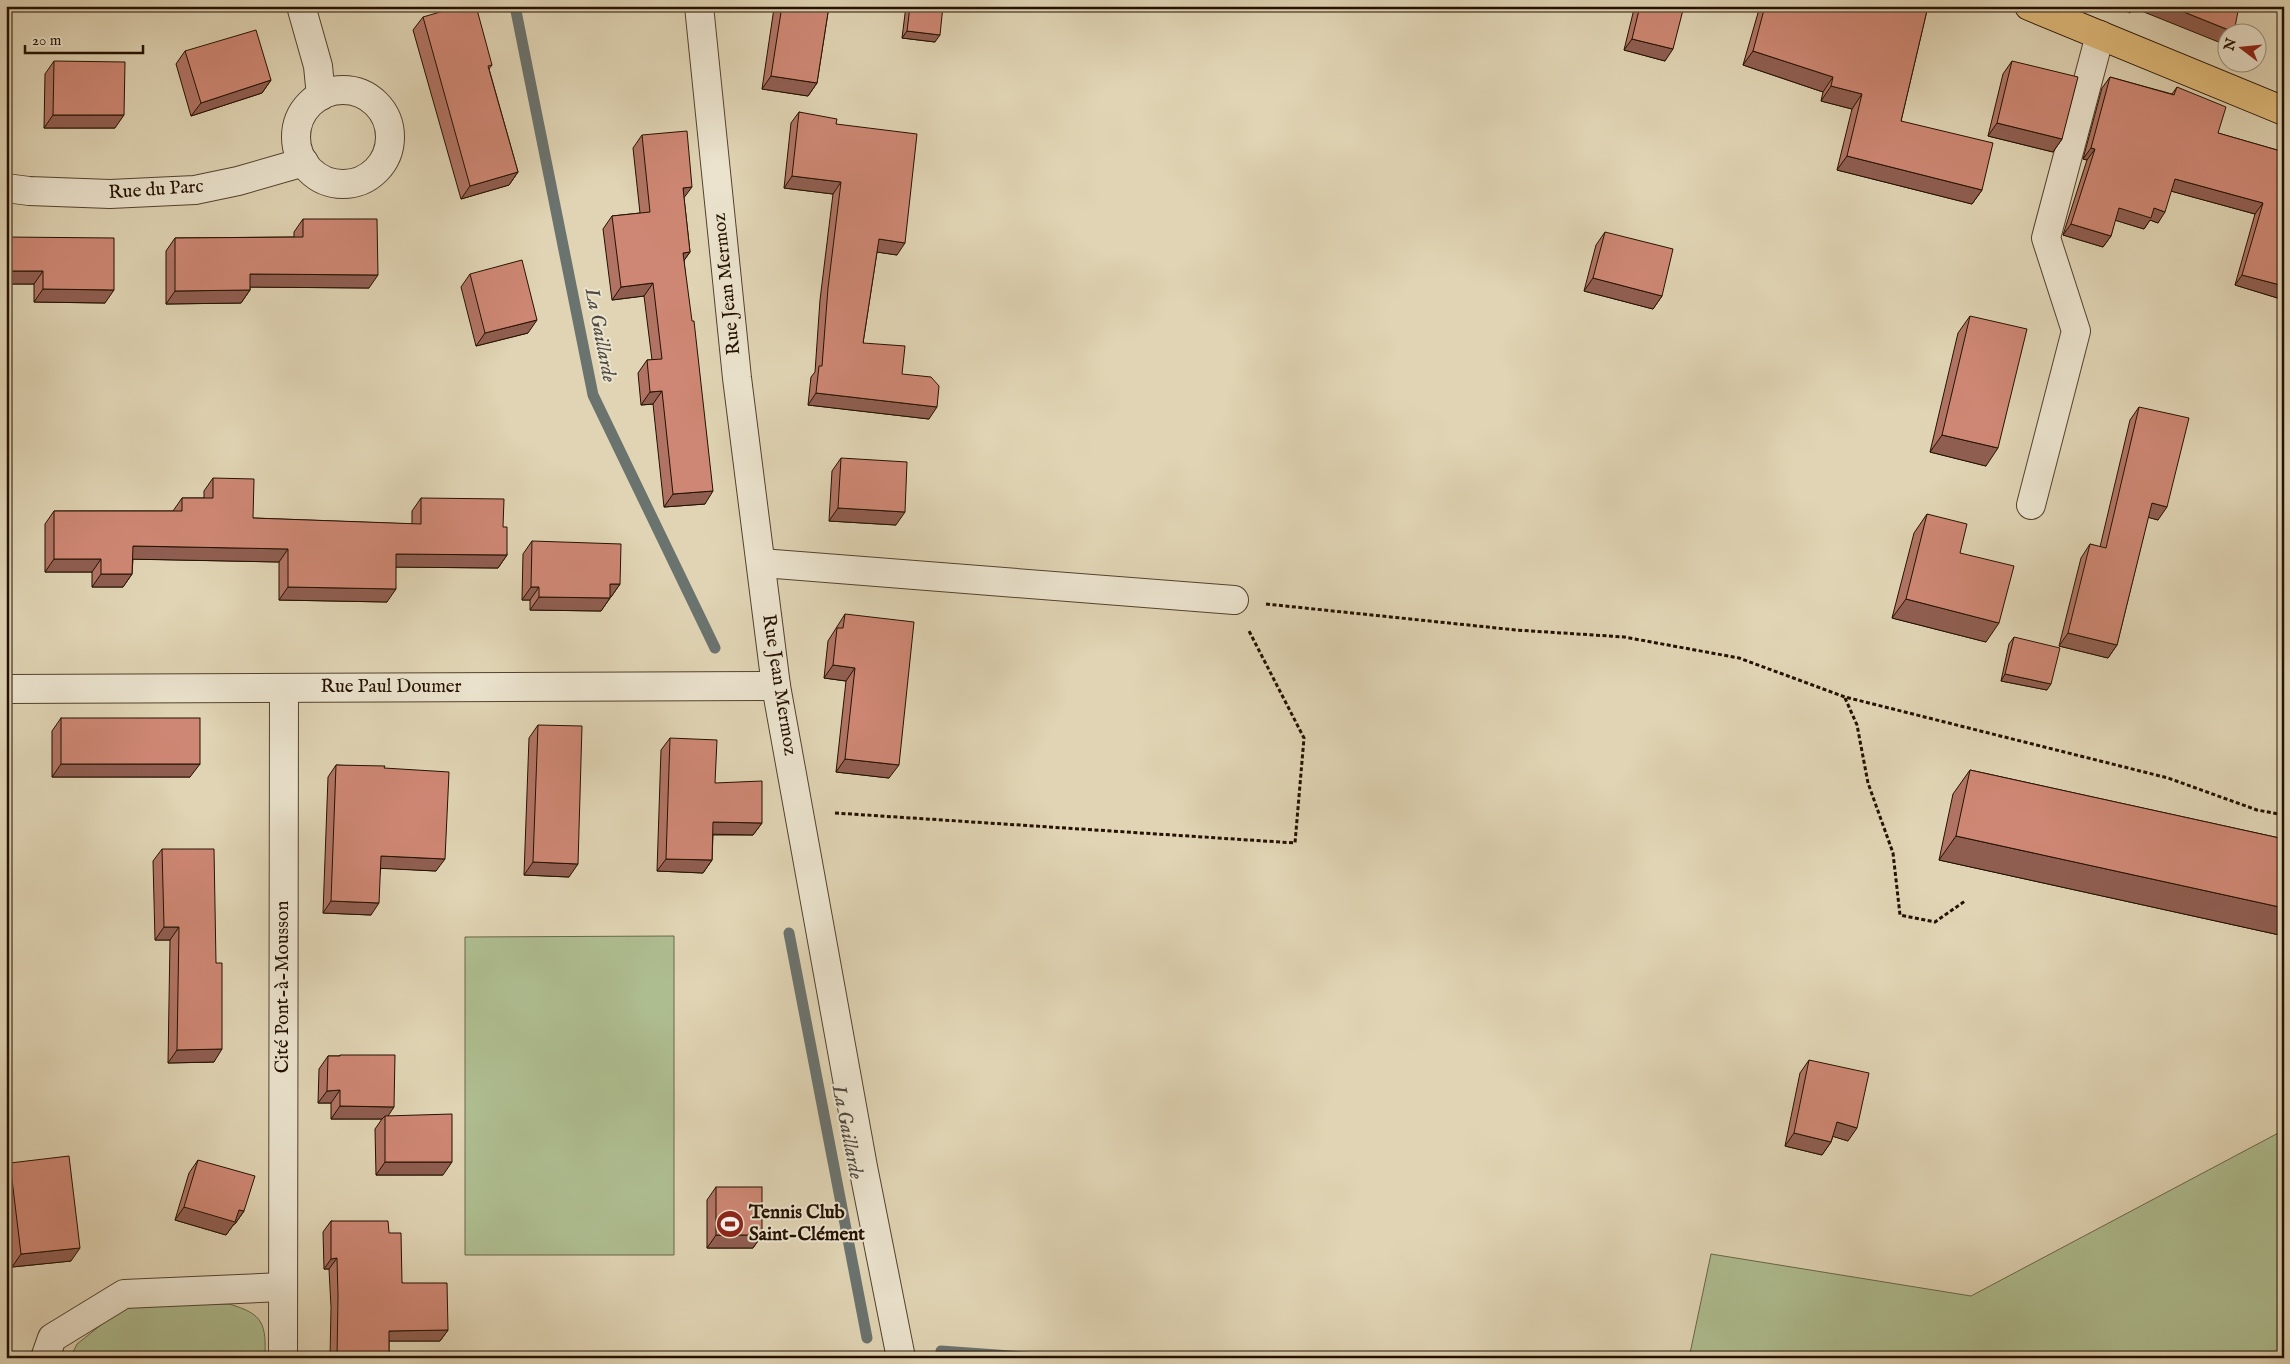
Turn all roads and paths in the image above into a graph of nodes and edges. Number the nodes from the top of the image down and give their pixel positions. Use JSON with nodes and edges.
{"nodes":[{"id":1,"x":301,"y":6,"type":"edge"},
{"id":2,"x":699,"y":6,"type":"edge"},
{"id":3,"x":2029,"y":6,"type":"edge"},
{"id":4,"x":2100,"y":36,"type":"junction"},
{"id":5,"x":321,"y":96,"type":"junction"},
{"id":6,"x":2284,"y":111,"type":"edge"},
{"id":7,"x":304,"y":162,"type":"junction"},
{"id":8,"x":6,"y":188,"type":"edge"},
{"id":9,"x":2031,"y":505,"type":"dead end"},
{"id":10,"x":761,"y":563,"type":"junction"},
{"id":11,"x":1234,"y":600,"type":"junction"},
{"id":12,"x":776,"y":686,"type":"junction"},
{"id":13,"x":284,"y":688,"type":"junction"},
{"id":14,"x":6,"y":689,"type":"edge"},
{"id":15,"x":1845,"y":697,"type":"junction"},
{"id":16,"x":799,"y":811,"type":"junction"},
{"id":17,"x":2284,"y":815,"type":"edge"},
{"id":18,"x":1965,"y":900,"type":"dead end"},
{"id":19,"x":283,"y":1287,"type":"junction"},
{"id":20,"x":45,"y":1358,"type":"edge"},
{"id":21,"x":283,"y":1358,"type":"edge"},
{"id":22,"x":901,"y":1358,"type":"edge"}],
"edges":[{"from":1,"to":5,"type":"street"},
{"from":2,"to":10,"type":"street","name":"Rue Jean Mermoz"},
{"from":3,"to":4,"type":"main road"},
{"from":4,"to":6,"type":"main road"},
{"from":4,"to":9,"type":"street"},
{"from":5,"to":7,"type":"street"},
{"from":5,"to":7,"type":"street"},
{"from":7,"to":8,"type":"street","name":"Rue du Parc"},
{"from":10,"to":11,"type":"street"},
{"from":10,"to":12,"type":"street","name":"Rue Jean Mermoz"},
{"from":11,"to":15,"type":"path"},
{"from":11,"to":16,"type":"path"},
{"from":12,"to":13,"type":"street","name":"Rue Paul Doumer"},
{"from":12,"to":16,"type":"street","name":"Rue Jean Mermoz"},
{"from":13,"to":14,"type":"street","name":"Rue Paul Doumer"},
{"from":13,"to":19,"type":"street","name":"Cité Pont-à-Mousson"},
{"from":15,"to":17,"type":"path"},
{"from":15,"to":18,"type":"path"},
{"from":16,"to":22,"type":"street","name":"Rue Jean Mermoz"},
{"from":19,"to":20,"type":"street"},
{"from":19,"to":21,"type":"street","name":"Cité Pont-à-Mousson"}]}
